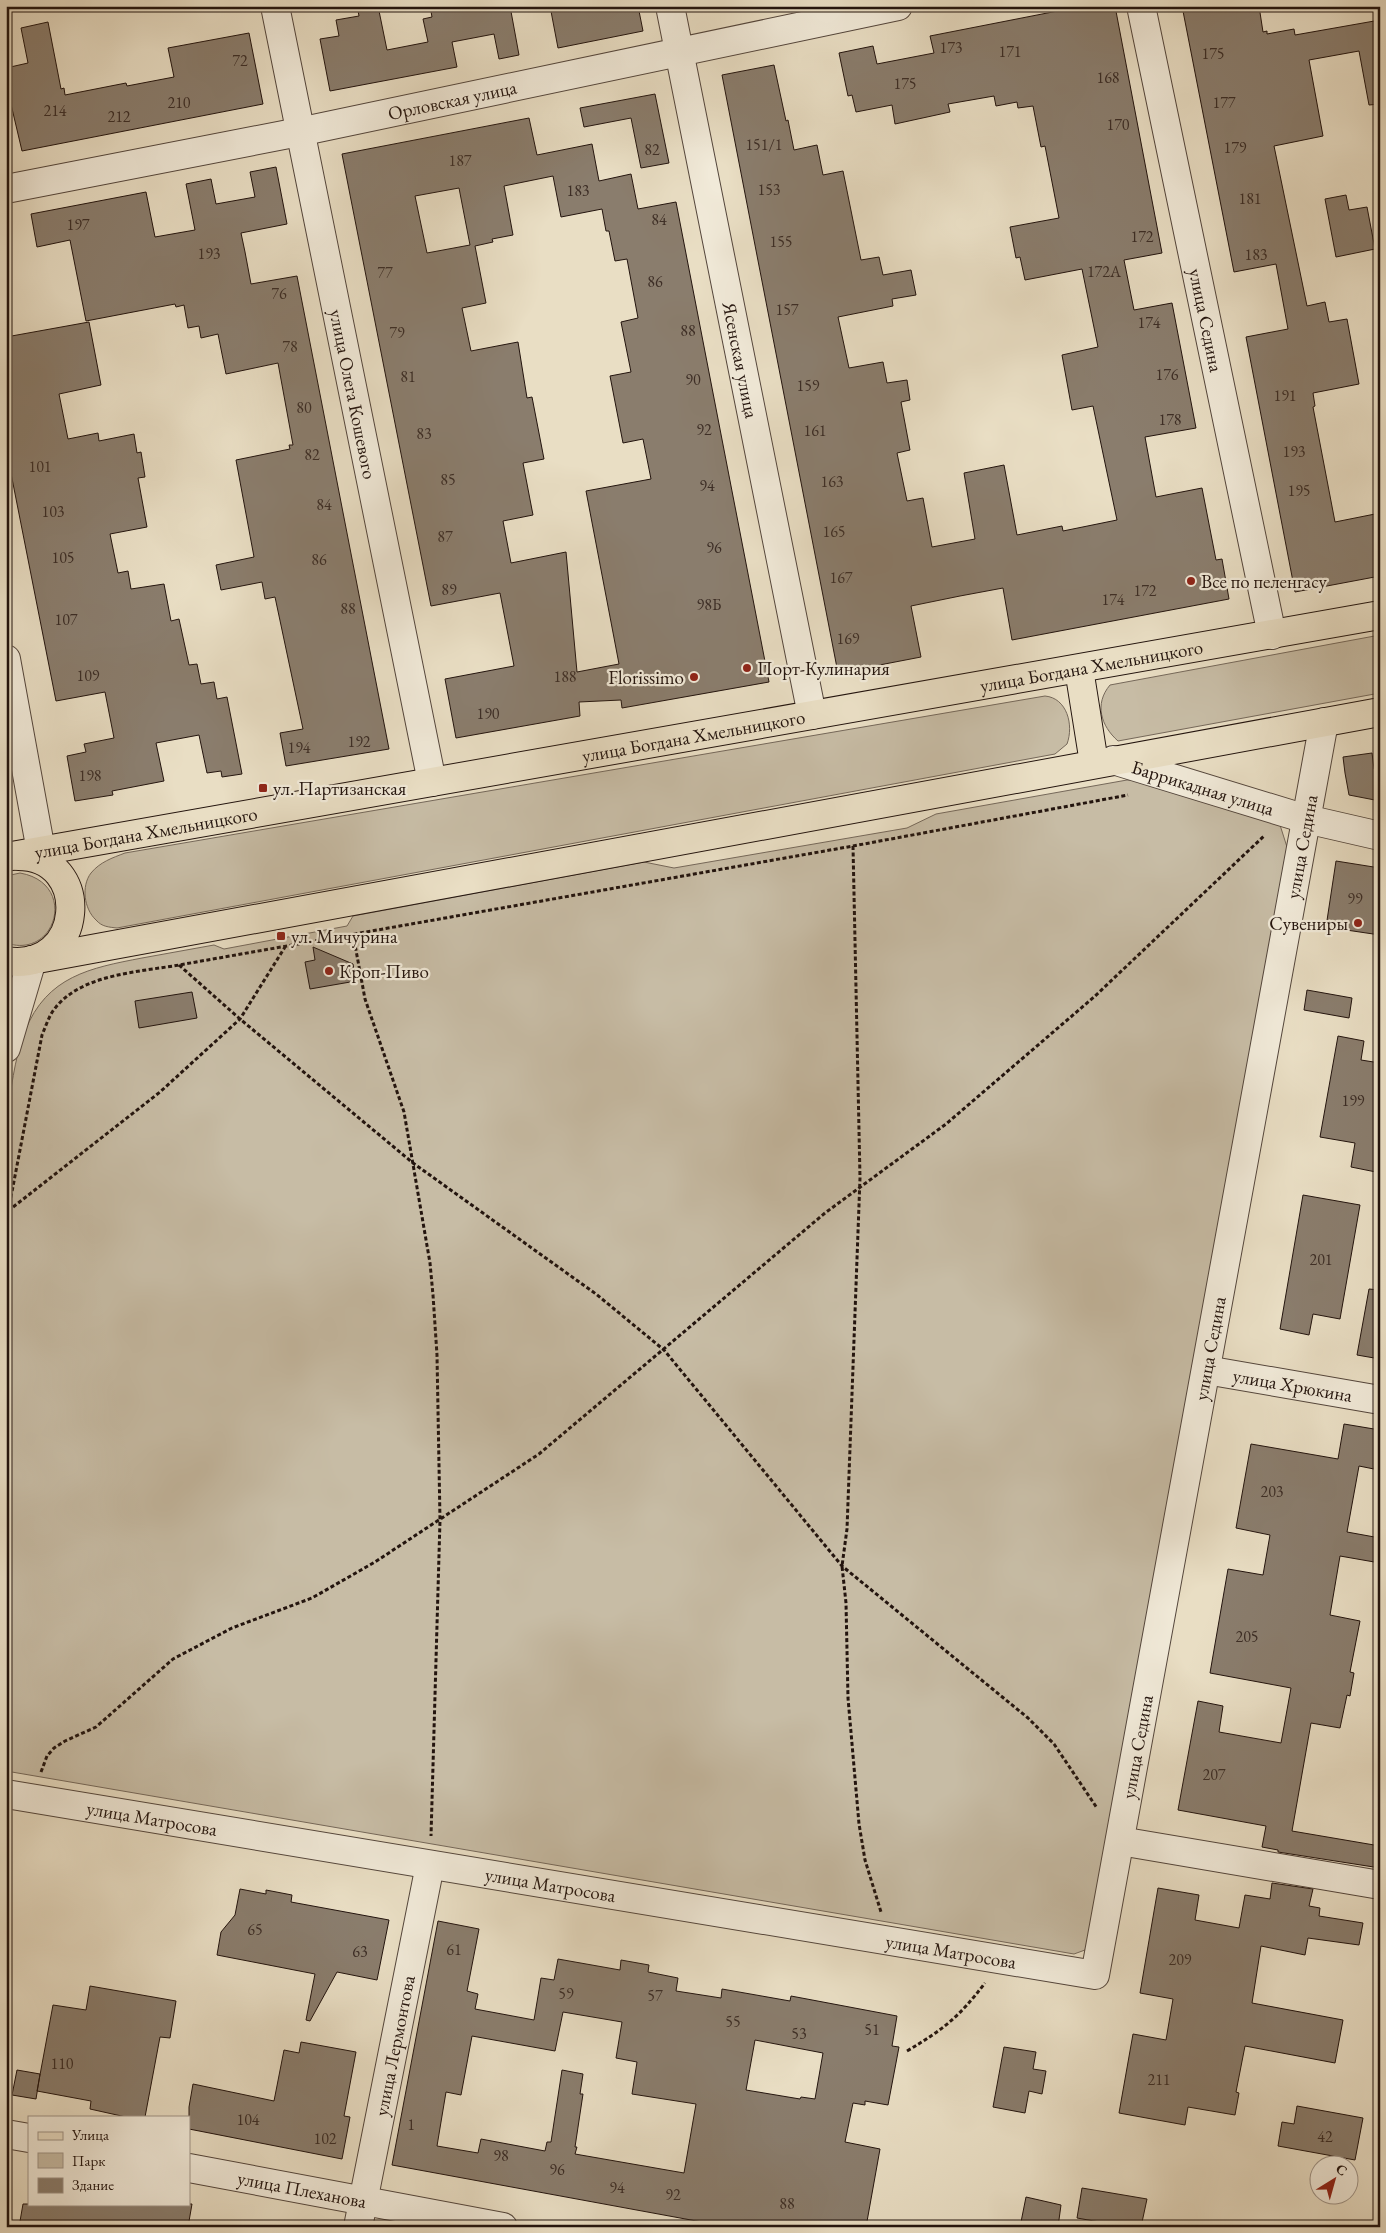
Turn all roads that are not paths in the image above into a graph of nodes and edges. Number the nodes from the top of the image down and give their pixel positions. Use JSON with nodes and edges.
{"nodes":[{"id":1,"x":275,"y":6,"type":"edge"},
{"id":2,"x":670,"y":6,"type":"edge"},
{"id":3,"x":898,"y":6,"type":"edge"},
{"id":4,"x":1141,"y":6,"type":"edge"},
{"id":5,"x":680,"y":53,"type":"junction"},
{"id":6,"x":300,"y":132,"type":"junction"},
{"id":7,"x":6,"y":189,"type":"edge"},
{"id":8,"x":1380,"y":615,"type":"edge"},
{"id":9,"x":1272,"y":635,"type":"junction"},
{"id":10,"x":6,"y":658,"type":"edge"},
{"id":11,"x":1079,"y":669,"type":"junction"},
{"id":12,"x":1380,"y":712,"type":"edge"},
{"id":13,"x":812,"y":715,"type":"junction"},
{"id":14,"x":1324,"y":722,"type":"junction"},
{"id":15,"x":1103,"y":762,"type":"junction"},
{"id":16,"x":432,"y":782,"type":"junction"},
{"id":17,"x":1297,"y":816,"type":"junction"},
{"id":18,"x":1380,"y":836,"type":"edge"},
{"id":19,"x":41,"y":851,"type":"junction"},
{"id":20,"x":7,"y":857,"type":"edge"},
{"id":21,"x":19,"y":960,"type":"edge"},
{"id":22,"x":6,"y":1048,"type":"edge"},
{"id":23,"x":1206,"y":1370,"type":"junction"},
{"id":24,"x":1380,"y":1400,"type":"edge"},
{"id":25,"x":18,"y":1796,"type":"edge"},
{"id":26,"x":1120,"y":1841,"type":"junction"},
{"id":27,"x":430,"y":1865,"type":"junction"},
{"id":28,"x":1380,"y":1885,"type":"edge"},
{"id":29,"x":1095,"y":1975,"type":"joint"},
{"id":30,"x":6,"y":2134,"type":"edge"},
{"id":31,"x":28,"y":2138,"type":"edge"},
{"id":32,"x":190,"y":2168,"type":"edge"},
{"id":33,"x":361,"y":2214,"type":"edge"},
{"id":34,"x":503,"y":2227,"type":"edge"}],
"edges":[{"from":1,"to":6,"type":"street","name":"улица Олега Кошевого"},
{"from":2,"to":5,"type":"street","name":"Ясенская улица"},
{"from":3,"to":5,"type":"street","name":"Орловская улица"},
{"from":4,"to":9,"type":"street","name":"улица Седина"},
{"from":5,"to":6,"type":"street","name":"Орловская улица"},
{"from":5,"to":13,"type":"street","name":"Ясенская улица"},
{"from":6,"to":7,"type":"street","name":"Орловская улица"},
{"from":6,"to":16,"type":"street","name":"улица Олега Кошевого"},
{"from":8,"to":9,"type":"main road","name":"улица Богдана Хмельницкого"},
{"from":9,"to":11,"type":"main road","name":"улица Богдана Хмельницкого"},
{"from":10,"to":19,"type":"street"},
{"from":11,"to":13,"type":"main road","name":"улица Богдана Хмельницкого"},
{"from":11,"to":15,"type":"main road"},
{"from":12,"to":14,"type":"main road"},
{"from":13,"to":16,"type":"main road","name":"улица Богдана Хмельницкого"},
{"from":14,"to":15,"type":"main road"},
{"from":14,"to":17,"type":"street","name":"улица Седина"},
{"from":15,"to":17,"type":"street","name":"Баррикадная улица"},
{"from":15,"to":21,"type":"main road"},
{"from":16,"to":19,"type":"main road","name":"улица Богдана Хмельницкого"},
{"from":17,"to":18,"type":"street","name":"Баррикадная улица"},
{"from":17,"to":23,"type":"street","name":"улица Седина"},
{"from":19,"to":20,"type":"main road","name":"улица Богдана Хмельницкого"},
{"from":20,"to":21,"type":"main road"},
{"from":21,"to":22,"type":"street"},
{"from":23,"to":24,"type":"street","name":"улица Хрюкина"},
{"from":23,"to":26,"type":"street","name":"улица Седина"},
{"from":25,"to":27,"type":"street","name":"улица Матросова"},
{"from":26,"to":28,"type":"street"},
{"from":26,"to":29,"type":"street","name":"улица Седина"},
{"from":27,"to":29,"type":"street","name":"улица Матросова"},
{"from":27,"to":33,"type":"street","name":"улица Лермонтова"},
{"from":30,"to":31,"type":"street"},
{"from":32,"to":33,"type":"street","name":"улица Плеханова"},
{"from":33,"to":34,"type":"street","name":"улица Плеханова"}]}
